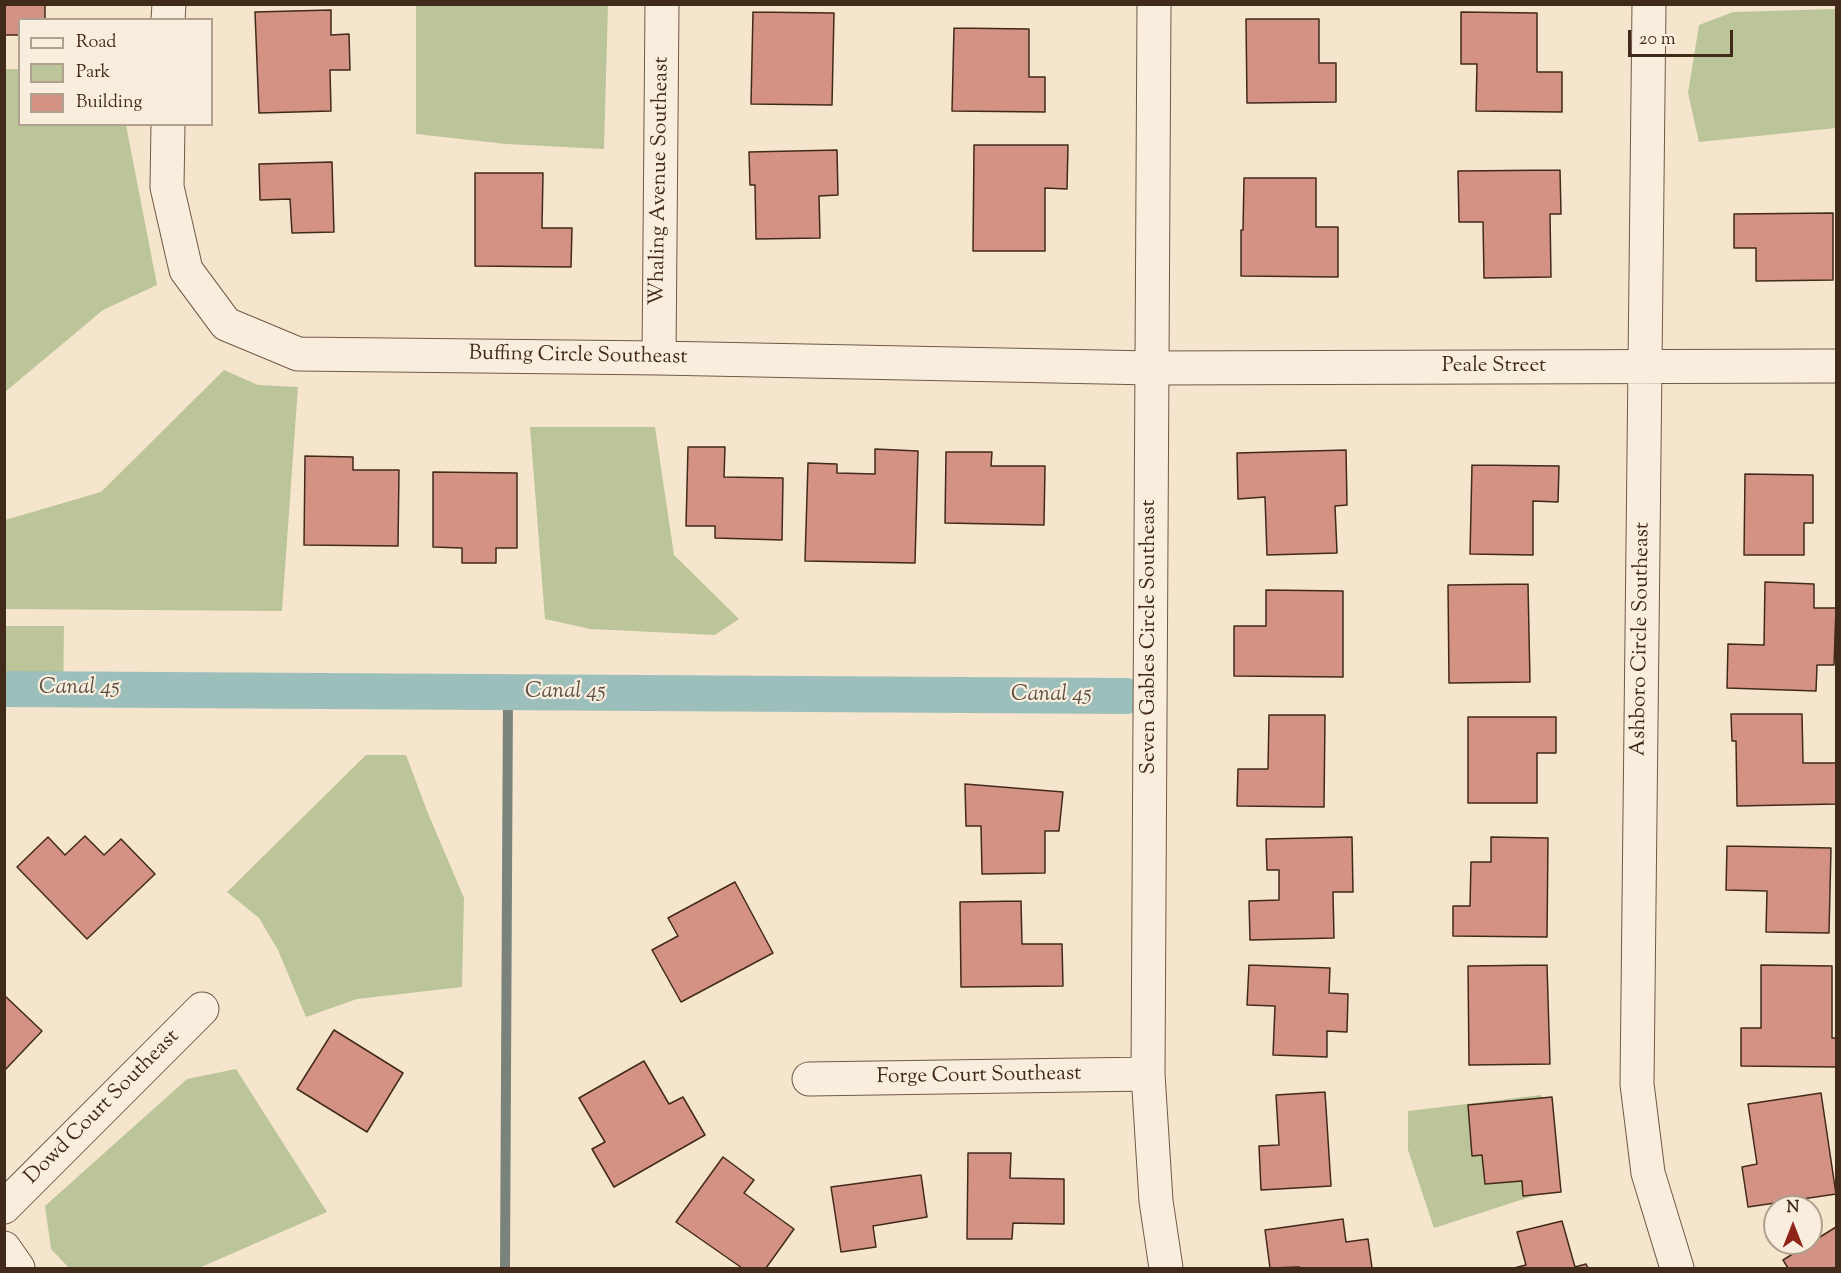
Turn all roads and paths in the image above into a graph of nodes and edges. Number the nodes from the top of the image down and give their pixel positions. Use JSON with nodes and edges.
{"nodes":[{"id":1,"x":662,"y":4,"type":"edge"},
{"id":2,"x":1154,"y":4,"type":"edge"},
{"id":3,"x":1648,"y":4,"type":"edge"},
{"id":4,"x":168,"y":126,"type":"edge"},
{"id":5,"x":659,"y":358,"type":"junction"},
{"id":6,"x":1646,"y":366,"type":"junction"},
{"id":7,"x":1836,"y":366,"type":"edge"},
{"id":8,"x":1152,"y":368,"type":"junction"},
{"id":9,"x":202,"y":1009,"type":"dead end"},
{"id":10,"x":1148,"y":1074,"type":"junction"},
{"id":11,"x":809,"y":1079,"type":"dead end"},
{"id":12,"x":4,"y":1207,"type":"edge"},
{"id":13,"x":4,"y":1248,"type":"edge"},
{"id":14,"x":18,"y":1269,"type":"edge"},
{"id":15,"x":1166,"y":1269,"type":"edge"},
{"id":16,"x":1677,"y":1269,"type":"edge"}],
"edges":[{"from":1,"to":5,"type":"street","name":"Whaling Avenue Southeast"},
{"from":2,"to":8,"type":"street","name":"Seven Gables Circle Southeast"},
{"from":3,"to":6,"type":"street","name":"Ashboro Circle Southeast"},
{"from":4,"to":5,"type":"street","name":"Buffing Circle Southeast"},
{"from":5,"to":8,"type":"street","name":"Buffing Circle Southeast"},
{"from":6,"to":7,"type":"street","name":"Peale Street"},
{"from":6,"to":8,"type":"street","name":"Peale Street"},
{"from":6,"to":16,"type":"street","name":"Ashboro Circle Southeast"},
{"from":8,"to":10,"type":"street","name":"Seven Gables Circle Southeast"},
{"from":9,"to":12,"type":"street","name":"Dowd Court Southeast"},
{"from":10,"to":11,"type":"street","name":"Forge Court Southeast"},
{"from":10,"to":15,"type":"street","name":"Seven Gables Circle Southeast"},
{"from":13,"to":14,"type":"street"}]}
